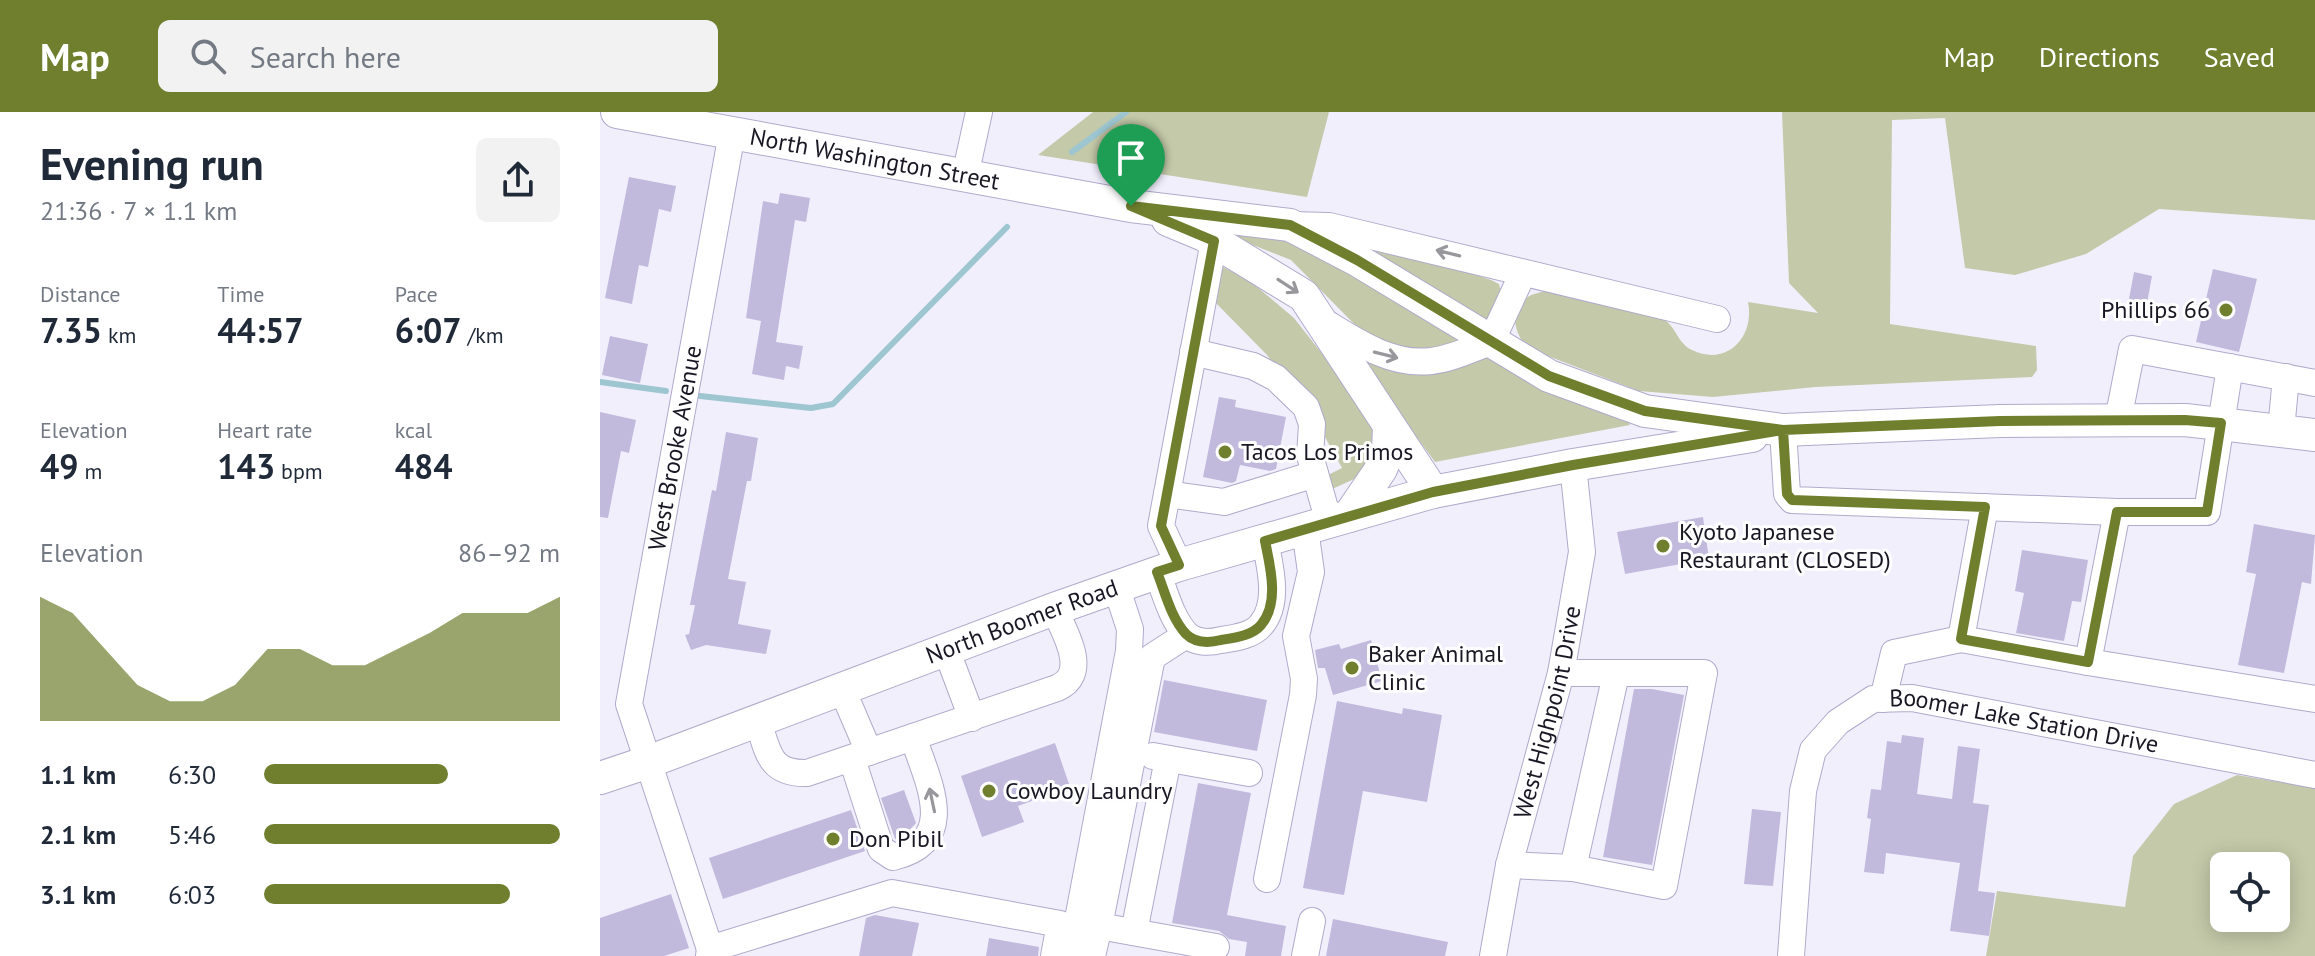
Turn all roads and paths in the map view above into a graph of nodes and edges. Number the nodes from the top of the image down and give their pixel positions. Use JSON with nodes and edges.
{"nodes":[{"id":1,"x":617,"y":112,"type":"edge"},
{"id":2,"x":979,"y":112,"type":"edge"},
{"id":3,"x":732,"y":133,"type":"junction"},
{"id":4,"x":965,"y":176,"type":"junction"},
{"id":5,"x":1131,"y":206,"type":"junction"},
{"id":6,"x":1290,"y":225,"type":"junction"},
{"id":7,"x":1214,"y":241,"type":"junction"},
{"id":8,"x":1523,"y":273,"type":"junction"},
{"id":9,"x":1318,"y":318,"type":"junction"},
{"id":10,"x":1717,"y":319,"type":"dead end"},
{"id":11,"x":1491,"y":342,"type":"junction"},
{"id":12,"x":1193,"y":352,"type":"junction"},
{"id":13,"x":2230,"y":367,"type":"junction"},
{"id":14,"x":2286,"y":377,"type":"junction"},
{"id":15,"x":2315,"y":383,"type":"edge"},
{"id":16,"x":2118,"y":420,"type":"junction"},
{"id":17,"x":2221,"y":423,"type":"junction"},
{"id":18,"x":1389,"y":426,"type":"junction"},
{"id":19,"x":1783,"y":430,"type":"junction"},
{"id":20,"x":2281,"y":430,"type":"junction"},
{"id":21,"x":2315,"y":435,"type":"edge"},
{"id":22,"x":1573,"y":465,"type":"junction"},
{"id":23,"x":1315,"y":474,"type":"junction"},
{"id":24,"x":1433,"y":492,"type":"junction"},
{"id":25,"x":1167,"y":494,"type":"junction"},
{"id":26,"x":1985,"y":507,"type":"junction"},
{"id":27,"x":2117,"y":512,"type":"junction"},
{"id":28,"x":1328,"y":523,"type":"junction"},
{"id":29,"x":1265,"y":541,"type":"junction"},
{"id":30,"x":1168,"y":569,"type":"junction"},
{"id":31,"x":1116,"y":586,"type":"junction"},
{"id":32,"x":1054,"y":609,"type":"junction"},
{"id":33,"x":1186,"y":635,"type":"junction"},
{"id":34,"x":1961,"y":639,"type":"junction"},
{"id":35,"x":946,"y":649,"type":"junction"},
{"id":36,"x":2088,"y":662,"type":"junction"},
{"id":37,"x":1561,"y":673,"type":"junction"},
{"id":38,"x":1616,"y":674,"type":"junction"},
{"id":39,"x":842,"y":689,"type":"junction"},
{"id":40,"x":1883,"y":699,"type":"junction"},
{"id":41,"x":2315,"y":699,"type":"edge"},
{"id":42,"x":972,"y":718,"type":"junction"},
{"id":43,"x":758,"y":721,"type":"junction"},
{"id":44,"x":913,"y":737,"type":"junction"},
{"id":45,"x":1133,"y":753,"type":"junction"},
{"id":46,"x":861,"y":755,"type":"junction"},
{"id":47,"x":1168,"y":759,"type":"junction"},
{"id":48,"x":648,"y":762,"type":"junction"},
{"id":49,"x":1249,"y":773,"type":"dead end"},
{"id":50,"x":2315,"y":775,"type":"edge"},
{"id":51,"x":600,"y":778,"type":"edge"},
{"id":52,"x":1509,"y":865,"type":"junction"},
{"id":53,"x":1573,"y":868,"type":"junction"},
{"id":54,"x":1267,"y":879,"type":"dead end"},
{"id":55,"x":1312,"y":921,"type":"dead end"},
{"id":56,"x":1099,"y":926,"type":"junction"},
{"id":57,"x":1134,"y":932,"type":"junction"},
{"id":58,"x":1216,"y":947,"type":"dead end"},
{"id":59,"x":710,"y":952,"type":"edge"},
{"id":60,"x":1054,"y":956,"type":"edge"},
{"id":61,"x":1071,"y":956,"type":"edge"},
{"id":62,"x":1092,"y":956,"type":"edge"},
{"id":63,"x":1305,"y":956,"type":"edge"},
{"id":64,"x":1493,"y":956,"type":"edge"},
{"id":65,"x":1791,"y":956,"type":"edge"}],
"edges":[{"from":1,"to":3,"type":"main road","name":"North Washington Street"},
{"from":2,"to":4,"type":"street"},
{"from":3,"to":4,"type":"main road","name":"North Washington Street"},
{"from":3,"to":48,"type":"street","name":"West Brooke Avenue"},
{"from":4,"to":5,"type":"main road","name":"North Washington Street"},
{"from":5,"to":6,"type":"main road","name":"North Washington Street"},
{"from":5,"to":7,"type":"main road","name":"North Washington Street"},
{"from":8,"to":6,"type":"street","one_way":true},
{"from":6,"to":11,"type":"main road","name":"North Washington Street"},
{"from":7,"to":9,"type":"main road","name":"North Washington Street","one_way":true},
{"from":7,"to":12,"type":"street"},
{"from":8,"to":10,"type":"street"},
{"from":8,"to":11,"type":"street"},
{"from":9,"to":11,"type":"street","one_way":true},
{"from":9,"to":18,"type":"main road","name":"North Washington Street"},
{"from":11,"to":19,"type":"main road","name":"North Washington Street"},
{"from":12,"to":23,"type":"street"},
{"from":12,"to":25,"type":"street"},
{"from":13,"to":14,"type":"street"},
{"from":13,"to":16,"type":"street"},
{"from":13,"to":17,"type":"street"},
{"from":14,"to":15,"type":"street"},
{"from":14,"to":20,"type":"street"},
{"from":16,"to":17,"type":"main road","name":"North Washington Street"},
{"from":16,"to":19,"type":"main road","name":"North Washington Street"},
{"from":17,"to":20,"type":"main road","name":"North Washington Street"},
{"from":17,"to":27,"type":"street"},
{"from":18,"to":24,"type":"main road","name":"North Washington Street"},
{"from":18,"to":28,"type":"main road"},
{"from":19,"to":22,"type":"main road","name":"North Boomer Road"},
{"from":19,"to":26,"type":"street"},
{"from":20,"to":21,"type":"main road","name":"North Washington Street"},
{"from":22,"to":24,"type":"main road","name":"North Boomer Road"},
{"from":22,"to":37,"type":"street","name":"West Highpoint Drive"},
{"from":23,"to":25,"type":"street"},
{"from":23,"to":28,"type":"street"},
{"from":24,"to":28,"type":"main road","name":"North Boomer Road"},
{"from":25,"to":30,"type":"street"},
{"from":26,"to":27,"type":"street"},
{"from":26,"to":34,"type":"street"},
{"from":27,"to":36,"type":"street"},
{"from":28,"to":29,"type":"main road","name":"North Boomer Road"},
{"from":28,"to":54,"type":"street"},
{"from":29,"to":30,"type":"main road","name":"North Boomer Road"},
{"from":29,"to":33,"type":"street"},
{"from":30,"to":31,"type":"main road","name":"North Boomer Road"},
{"from":30,"to":33,"type":"street"},
{"from":31,"to":32,"type":"main road","name":"North Boomer Road"},
{"from":31,"to":61,"type":"street"},
{"from":32,"to":35,"type":"main road","name":"North Boomer Road"},
{"from":32,"to":42,"type":"street"},
{"from":33,"to":45,"type":"street"},
{"from":34,"to":36,"type":"street"},
{"from":34,"to":40,"type":"street"},
{"from":35,"to":39,"type":"main road","name":"North Boomer Road"},
{"from":35,"to":42,"type":"street"},
{"from":36,"to":41,"type":"street"},
{"from":37,"to":38,"type":"street"},
{"from":37,"to":52,"type":"street","name":"West Highpoint Drive"},
{"from":38,"to":53,"type":"street"},
{"from":38,"to":53,"type":"street"},
{"from":39,"to":43,"type":"main road","name":"North Boomer Road"},
{"from":39,"to":46,"type":"street"},
{"from":40,"to":50,"type":"street","name":"Boomer Lake Station Drive"},
{"from":40,"to":65,"type":"street","name":"Boomer Lake Station Drive"},
{"from":42,"to":44,"type":"street"},
{"from":43,"to":46,"type":"street"},
{"from":43,"to":48,"type":"main road","name":"North Boomer Road"},
{"from":44,"to":46,"type":"street"},
{"from":46,"to":44,"type":"street","one_way":true},
{"from":45,"to":47,"type":"street"},
{"from":45,"to":56,"type":"street"},
{"from":47,"to":49,"type":"street"},
{"from":47,"to":57,"type":"street"},
{"from":48,"to":51,"type":"main road","name":"North Boomer Road"},
{"from":48,"to":59,"type":"street","name":"West Brooke Avenue"},
{"from":52,"to":53,"type":"street"},
{"from":52,"to":64,"type":"street","name":"West Highpoint Drive"},
{"from":55,"to":63,"type":"street"},
{"from":56,"to":57,"type":"street"},
{"from":56,"to":62,"type":"street"},
{"from":57,"to":58,"type":"street"},
{"from":59,"to":60,"type":"street"}]}
